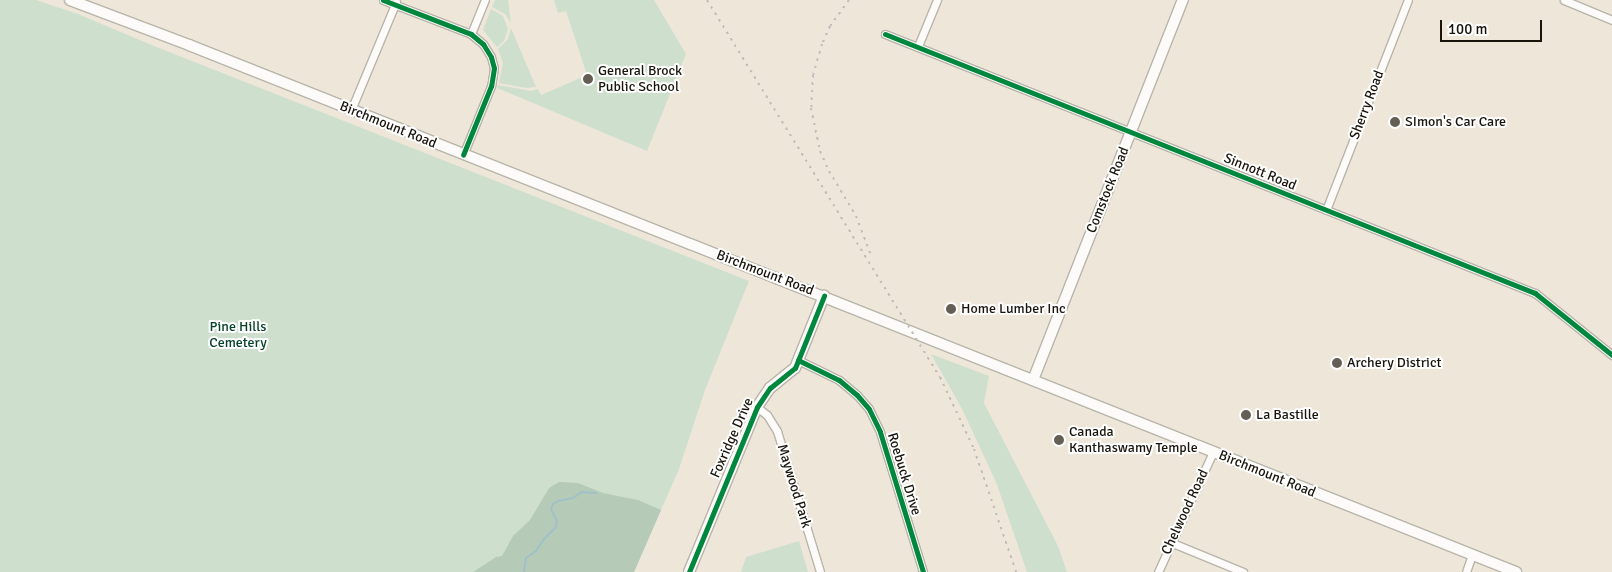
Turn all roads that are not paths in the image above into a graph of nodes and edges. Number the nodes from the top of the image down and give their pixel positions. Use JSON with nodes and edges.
{"nodes":[{"id":1,"x":70,"y":0,"type":"edge"},
{"id":2,"x":383,"y":0,"type":"edge"},
{"id":3,"x":485,"y":0,"type":"edge"},
{"id":4,"x":937,"y":0,"type":"edge"},
{"id":5,"x":1183,"y":0,"type":"edge"},
{"id":6,"x":1408,"y":0,"type":"edge"},
{"id":7,"x":1564,"y":0,"type":"edge"},
{"id":8,"x":395,"y":2,"type":"edge"},
{"id":9,"x":1612,"y":20,"type":"edge"},
{"id":10,"x":471,"y":34,"type":"junction"},
{"id":11,"x":884,"y":34,"type":"dead end"},
{"id":12,"x":918,"y":46,"type":"junction"},
{"id":13,"x":351,"y":110,"type":"junction"},
{"id":14,"x":1131,"y":132,"type":"junction"},
{"id":15,"x":463,"y":155,"type":"junction"},
{"id":16,"x":1326,"y":210,"type":"junction"},
{"id":17,"x":824,"y":296,"type":"junction"},
{"id":18,"x":1612,"y":355,"type":"edge"},
{"id":19,"x":798,"y":360,"type":"junction"},
{"id":20,"x":1033,"y":380,"type":"junction"},
{"id":21,"x":757,"y":407,"type":"junction"},
{"id":22,"x":1213,"y":452,"type":"junction"},
{"id":23,"x":1170,"y":542,"type":"junction"},
{"id":24,"x":1472,"y":555,"type":"junction"},
{"id":25,"x":689,"y":572,"type":"edge"},
{"id":26,"x":820,"y":572,"type":"edge"},
{"id":27,"x":923,"y":572,"type":"edge"},
{"id":28,"x":1158,"y":572,"type":"edge"},
{"id":29,"x":1244,"y":572,"type":"edge"},
{"id":30,"x":1466,"y":572,"type":"edge"},
{"id":31,"x":1516,"y":572,"type":"edge"}],
"edges":[{"from":1,"to":13,"type":"main road","name":"Birchmount Road"},
{"from":2,"to":8,"type":"street"},
{"from":3,"to":10,"type":"street"},
{"from":4,"to":12,"type":"street"},
{"from":5,"to":14,"type":"main road","name":"Comstock Road"},
{"from":6,"to":16,"type":"street","name":"Sherry Road"},
{"from":7,"to":9,"type":"street"},
{"from":8,"to":10,"type":"street"},
{"from":8,"to":13,"type":"street"},
{"from":10,"to":15,"type":"street"},
{"from":11,"to":12,"type":"street","name":"Sinnott Road"},
{"from":12,"to":14,"type":"street","name":"Sinnott Road"},
{"from":13,"to":15,"type":"main road","name":"Birchmount Road"},
{"from":14,"to":16,"type":"street","name":"Sinnott Road"},
{"from":14,"to":20,"type":"main road","name":"Comstock Road"},
{"from":15,"to":17,"type":"main road","name":"Birchmount Road"},
{"from":16,"to":18,"type":"street","name":"Sinnott Road"},
{"from":17,"to":19,"type":"main road","name":"Foxridge Drive"},
{"from":17,"to":20,"type":"main road","name":"Birchmount Road"},
{"from":19,"to":21,"type":"main road","name":"Foxridge Drive"},
{"from":19,"to":27,"type":"street","name":"Roebuck Drive"},
{"from":20,"to":22,"type":"main road","name":"Birchmount Road"},
{"from":21,"to":25,"type":"main road","name":"Foxridge Drive"},
{"from":21,"to":26,"type":"street","name":"Maywood Park"},
{"from":22,"to":23,"type":"street","name":"Chelwood Road"},
{"from":22,"to":24,"type":"main road","name":"Birchmount Road"},
{"from":23,"to":28,"type":"street","name":"Chelwood Road"},
{"from":23,"to":29,"type":"street"},
{"from":24,"to":30,"type":"street"},
{"from":24,"to":31,"type":"main road","name":"Birchmount Road"}]}
